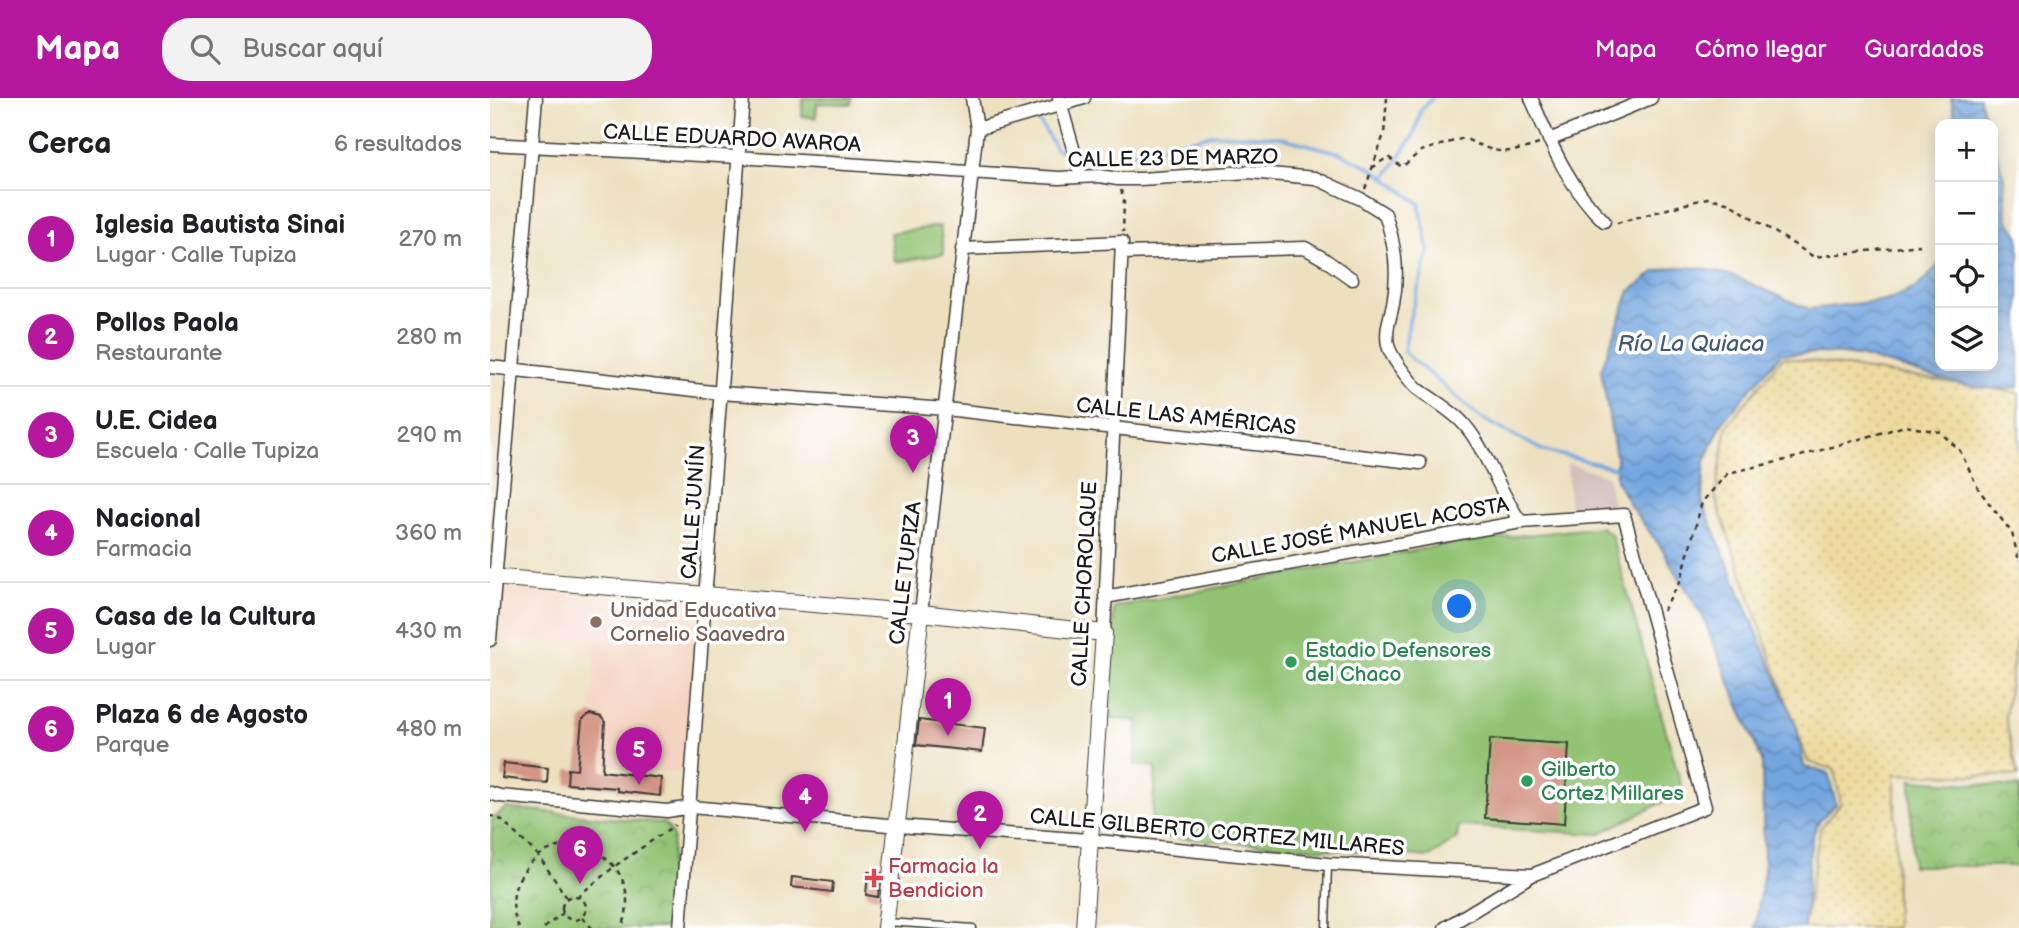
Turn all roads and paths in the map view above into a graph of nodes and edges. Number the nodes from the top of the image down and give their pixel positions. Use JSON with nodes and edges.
{"nodes":[{"id":1,"x":536,"y":98,"type":"edge"},
{"id":2,"x":743,"y":98,"type":"edge"},
{"id":3,"x":972,"y":98,"type":"edge"},
{"id":4,"x":1084,"y":98,"type":"edge"},
{"id":5,"x":1387,"y":98,"type":"edge"},
{"id":6,"x":1531,"y":98,"type":"edge"},
{"id":7,"x":1651,"y":98,"type":"edge"},
{"id":8,"x":1060,"y":102,"type":"edge"},
{"id":9,"x":977,"y":129,"type":"junction"},
{"id":10,"x":1549,"y":140,"type":"junction"},
{"id":11,"x":490,"y":144,"type":"edge"},
{"id":12,"x":532,"y":147,"type":"junction"},
{"id":13,"x":738,"y":157,"type":"junction"},
{"id":14,"x":1372,"y":168,"type":"junction"},
{"id":15,"x":971,"y":172,"type":"junction"},
{"id":16,"x":1081,"y":176,"type":"junction"},
{"id":17,"x":1118,"y":180,"type":"junction"},
{"id":18,"x":1361,"y":200,"type":"junction"},
{"id":19,"x":1604,"y":221,"type":"joint"},
{"id":20,"x":1920,"y":245,"type":"dead end"},
{"id":21,"x":1122,"y":248,"type":"junction"},
{"id":22,"x":962,"y":249,"type":"junction"},
{"id":23,"x":1352,"y":279,"type":"dead end"},
{"id":24,"x":490,"y":367,"type":"edge"},
{"id":25,"x":512,"y":369,"type":"junction"},
{"id":26,"x":721,"y":393,"type":"junction"},
{"id":27,"x":946,"y":409,"type":"junction"},
{"id":28,"x":1114,"y":428,"type":"junction"},
{"id":29,"x":1420,"y":463,"type":"dead end"},
{"id":30,"x":1521,"y":522,"type":"junction"},
{"id":31,"x":2019,"y":561,"type":"edge"},
{"id":32,"x":493,"y":577,"type":"edge"},
{"id":33,"x":706,"y":594,"type":"junction"},
{"id":34,"x":1105,"y":597,"type":"junction"},
{"id":35,"x":921,"y":614,"type":"junction"},
{"id":36,"x":1654,"y":625,"type":"junction"},
{"id":37,"x":1104,"y":633,"type":"junction"},
{"id":38,"x":490,"y":640,"type":"edge"},
{"id":39,"x":490,"y":793,"type":"edge"},
{"id":40,"x":691,"y":807,"type":"junction"},
{"id":41,"x":490,"y":817,"type":"edge"},
{"id":42,"x":898,"y":826,"type":"junction"},
{"id":43,"x":1088,"y":840,"type":"junction"},
{"id":44,"x":538,"y":855,"type":"junction"},
{"id":45,"x":1328,"y":864,"type":"junction"},
{"id":46,"x":615,"y":866,"type":"junction"},
{"id":47,"x":1532,"y":875,"type":"junction"},
{"id":48,"x":578,"y":897,"type":"junction"},
{"id":49,"x":567,"y":898,"type":"junction"},
{"id":50,"x":563,"y":913,"type":"junction"},
{"id":51,"x":581,"y":918,"type":"junction"},
{"id":52,"x":886,"y":925,"type":"edge"},
{"id":53,"x":519,"y":928,"type":"edge"},
{"id":54,"x":544,"y":928,"type":"edge"},
{"id":55,"x":592,"y":928,"type":"edge"},
{"id":56,"x":622,"y":928,"type":"edge"},
{"id":57,"x":680,"y":928,"type":"edge"},
{"id":58,"x":973,"y":928,"type":"edge"},
{"id":59,"x":1084,"y":928,"type":"edge"},
{"id":60,"x":1326,"y":928,"type":"edge"},
{"id":61,"x":1446,"y":928,"type":"edge"}],
"edges":[{"from":1,"to":12,"type":"street"},
{"from":2,"to":13,"type":"street","name":"CALLE JUNÍN"},
{"from":3,"to":9,"type":"street","name":"CALLE TUPIZA"},
{"from":4,"to":8,"type":"street"},
{"from":5,"to":14,"type":"path"},
{"from":6,"to":10,"type":"street"},
{"from":7,"to":10,"type":"street"},
{"from":8,"to":9,"type":"street"},
{"from":8,"to":16,"type":"street"},
{"from":9,"to":15,"type":"street","name":"CALLE TUPIZA"},
{"from":10,"to":14,"type":"path"},
{"from":10,"to":19,"type":"street"},
{"from":11,"to":12,"type":"street","name":"CALLE EDUARDO AVAROA"},
{"from":12,"to":13,"type":"street","name":"CALLE EDUARDO AVAROA"},
{"from":12,"to":25,"type":"street"},
{"from":13,"to":15,"type":"street","name":"CALLE EDUARDO AVAROA"},
{"from":13,"to":26,"type":"street","name":"CALLE JUNÍN"},
{"from":14,"to":18,"type":"path"},
{"from":15,"to":16,"type":"street","name":"CALLE 23 DE MARZO"},
{"from":15,"to":22,"type":"street","name":"CALLE TUPIZA"},
{"from":16,"to":17,"type":"street","name":"CALLE 23 DE MARZO"},
{"from":17,"to":18,"type":"street","name":"CALLE 23 DE MARZO"},
{"from":17,"to":21,"type":"path"},
{"from":18,"to":30,"type":"street","name":"CALLE 23 DE MARZO"},
{"from":19,"to":20,"type":"path"},
{"from":21,"to":22,"type":"street"},
{"from":21,"to":23,"type":"street"},
{"from":21,"to":28,"type":"street","name":"CALLE CHOROLQUE"},
{"from":22,"to":27,"type":"street","name":"CALLE TUPIZA"},
{"from":24,"to":25,"type":"street","name":"CALLE LAS AMÉRICAS"},
{"from":25,"to":26,"type":"street","name":"CALLE LAS AMÉRICAS"},
{"from":25,"to":32,"type":"street"},
{"from":26,"to":27,"type":"street","name":"CALLE LAS AMÉRICAS"},
{"from":26,"to":33,"type":"street","name":"CALLE JUNÍN"},
{"from":27,"to":28,"type":"street","name":"CALLE LAS AMÉRICAS"},
{"from":27,"to":35,"type":"street","name":"CALLE TUPIZA"},
{"from":28,"to":29,"type":"street","name":"CALLE LAS AMÉRICAS"},
{"from":28,"to":34,"type":"street","name":"CALLE CHOROLQUE"},
{"from":30,"to":34,"type":"street","name":"CALLE JOSÉ MANUEL ACOSTA"},
{"from":30,"to":36,"type":"street","name":"CALLE JOSÉ MANUEL ACOSTA"},
{"from":31,"to":36,"type":"path"},
{"from":32,"to":33,"type":"street"},
{"from":32,"to":38,"type":"street"},
{"from":33,"to":35,"type":"street"},
{"from":33,"to":40,"type":"street","name":"CALLE JUNÍN"},
{"from":34,"to":37,"type":"street","name":"CALLE CHOROLQUE"},
{"from":35,"to":37,"type":"street"},
{"from":35,"to":42,"type":"street","name":"CALLE TUPIZA"},
{"from":36,"to":47,"type":"street"},
{"from":37,"to":43,"type":"street","name":"CALLE CHOROLQUE"},
{"from":39,"to":40,"type":"street","name":"CALLE GILBERTO CORTEZ MILLARES"},
{"from":40,"to":42,"type":"street","name":"CALLE GILBERTO CORTEZ MILLARES"},
{"from":40,"to":46,"type":"path"},
{"from":40,"to":57,"type":"street","name":"CALLE JUNÍN"},
{"from":41,"to":44,"type":"path"},
{"from":42,"to":43,"type":"street","name":"CALLE GILBERTO CORTEZ MILLARES"},
{"from":42,"to":52,"type":"street","name":"CALLE TUPIZA"},
{"from":43,"to":45,"type":"street","name":"CALLE GILBERTO CORTEZ MILLARES"},
{"from":43,"to":59,"type":"street","name":"CALLE CHOROLQUE"},
{"from":44,"to":46,"type":"path"},
{"from":44,"to":49,"type":"path"},
{"from":44,"to":53,"type":"path"},
{"from":45,"to":47,"type":"street","name":"CALLE GILBERTO CORTEZ MILLARES"},
{"from":45,"to":60,"type":"lane"},
{"from":46,"to":48,"type":"path"},
{"from":46,"to":56,"type":"path"},
{"from":47,"to":61,"type":"street"},
{"from":48,"to":49,"type":"path"},
{"from":48,"to":51,"type":"path"},
{"from":49,"to":50,"type":"path"},
{"from":50,"to":51,"type":"path"},
{"from":50,"to":54,"type":"path"},
{"from":51,"to":55,"type":"path"},
{"from":52,"to":58,"type":"lane"}]}
